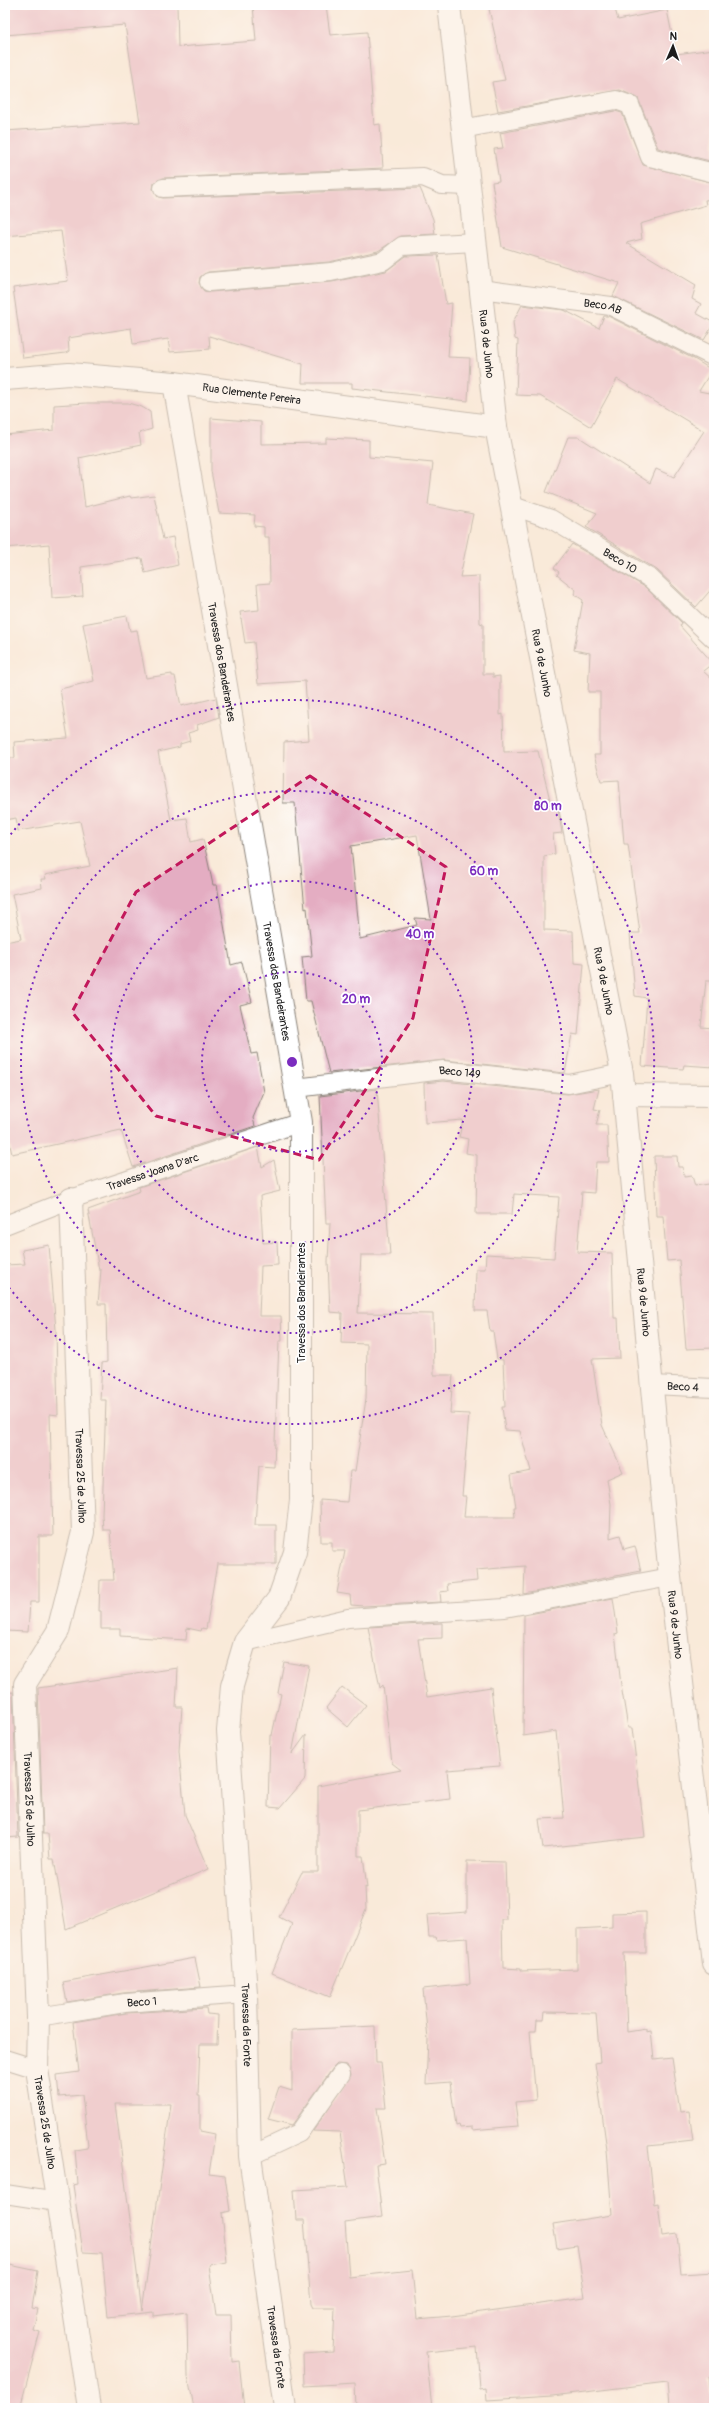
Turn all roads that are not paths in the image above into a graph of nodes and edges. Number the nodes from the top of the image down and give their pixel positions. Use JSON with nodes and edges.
{"nodes":[{"id":1,"x":449,"y":5,"type":"edge"},
{"id":2,"x":462,"y":129,"type":"junction"},
{"id":3,"x":714,"y":173,"type":"edge"},
{"id":4,"x":469,"y":186,"type":"junction"},
{"id":5,"x":163,"y":188,"type":"dead end"},
{"id":6,"x":475,"y":242,"type":"junction"},
{"id":7,"x":209,"y":282,"type":"dead end"},
{"id":8,"x":480,"y":289,"type":"junction"},
{"id":9,"x":714,"y":357,"type":"edge"},
{"id":10,"x":5,"y":379,"type":"edge"},
{"id":11,"x":174,"y":384,"type":"junction"},
{"id":12,"x":496,"y":427,"type":"junction"},
{"id":13,"x":510,"y":505,"type":"junction"},
{"id":14,"x":714,"y":639,"type":"edge"},
{"id":15,"x":622,"y":1073,"type":"junction"},
{"id":16,"x":296,"y":1088,"type":"junction"},
{"id":17,"x":624,"y":1095,"type":"junction"},
{"id":18,"x":714,"y":1096,"type":"edge"},
{"id":19,"x":301,"y":1122,"type":"junction"},
{"id":20,"x":71,"y":1198,"type":"junction"},
{"id":21,"x":5,"y":1225,"type":"edge"},
{"id":22,"x":653,"y":1385,"type":"junction"},
{"id":23,"x":714,"y":1388,"type":"edge"},
{"id":24,"x":670,"y":1577,"type":"junction"},
{"id":25,"x":245,"y":1642,"type":"junction"},
{"id":26,"x":714,"y":1958,"type":"edge"},
{"id":27,"x":246,"y":1994,"type":"junction"},
{"id":28,"x":38,"y":2018,"type":"junction"},
{"id":29,"x":5,"y":2059,"type":"edge"},
{"id":30,"x":37,"y":2069,"type":"junction"},
{"id":31,"x":341,"y":2074,"type":"dead end"},
{"id":32,"x":250,"y":2156,"type":"junction"},
{"id":33,"x":5,"y":2194,"type":"edge"},
{"id":34,"x":57,"y":2202,"type":"junction"},
{"id":35,"x":89,"y":2408,"type":"edge"},
{"id":36,"x":285,"y":2408,"type":"edge"}],
"edges":[{"from":1,"to":2,"type":"street","name":"Rua 9 de Junho"},
{"from":2,"to":3,"type":"lane"},
{"from":2,"to":4,"type":"street","name":"Rua 9 de Junho"},
{"from":4,"to":5,"type":"lane"},
{"from":4,"to":6,"type":"street","name":"Rua 9 de Junho"},
{"from":6,"to":7,"type":"lane"},
{"from":6,"to":8,"type":"street","name":"Rua 9 de Junho"},
{"from":8,"to":9,"type":"lane","name":"Beco AB"},
{"from":8,"to":12,"type":"street","name":"Rua 9 de Junho"},
{"from":10,"to":11,"type":"street","name":"Rua Clemente Pereira"},
{"from":11,"to":12,"type":"street","name":"Rua Clemente Pereira"},
{"from":11,"to":16,"type":"street","name":"Travessa dos Bandeirantes"},
{"from":12,"to":13,"type":"street","name":"Rua 9 de Junho"},
{"from":13,"to":14,"type":"lane","name":"Beco 10"},
{"from":13,"to":15,"type":"street","name":"Rua 9 de Junho"},
{"from":15,"to":16,"type":"lane","name":"Beco 149"},
{"from":15,"to":17,"type":"street","name":"Rua 9 de Junho"},
{"from":16,"to":19,"type":"street","name":"Travessa dos Bandeirantes"},
{"from":17,"to":18,"type":"street"},
{"from":17,"to":22,"type":"street","name":"Rua 9 de Junho"},
{"from":19,"to":20,"type":"lane","name":"Travessa Joana D'arc"},
{"from":19,"to":25,"type":"street","name":"Travessa dos Bandeirantes"},
{"from":20,"to":21,"type":"lane","name":"Travessa Joana D'arc"},
{"from":20,"to":28,"type":"street","name":"Travessa 25 de Julho"},
{"from":22,"to":23,"type":"lane","name":"Beco 4"},
{"from":22,"to":24,"type":"street","name":"Rua 9 de Junho"},
{"from":24,"to":25,"type":"lane"},
{"from":24,"to":26,"type":"street","name":"Rua 9 de Junho"},
{"from":25,"to":27,"type":"street","name":"Travessa da Fonte"},
{"from":27,"to":28,"type":"lane","name":"Beco 1"},
{"from":27,"to":32,"type":"street","name":"Travessa da Fonte"},
{"from":28,"to":30,"type":"street","name":"Travessa 25 de Julho"},
{"from":29,"to":30,"type":"lane"},
{"from":30,"to":34,"type":"street","name":"Travessa 25 de Julho"},
{"from":31,"to":32,"type":"lane"},
{"from":32,"to":36,"type":"street","name":"Travessa da Fonte"},
{"from":33,"to":34,"type":"lane"},
{"from":34,"to":35,"type":"street","name":"Travessa 25 de Julho"}]}
